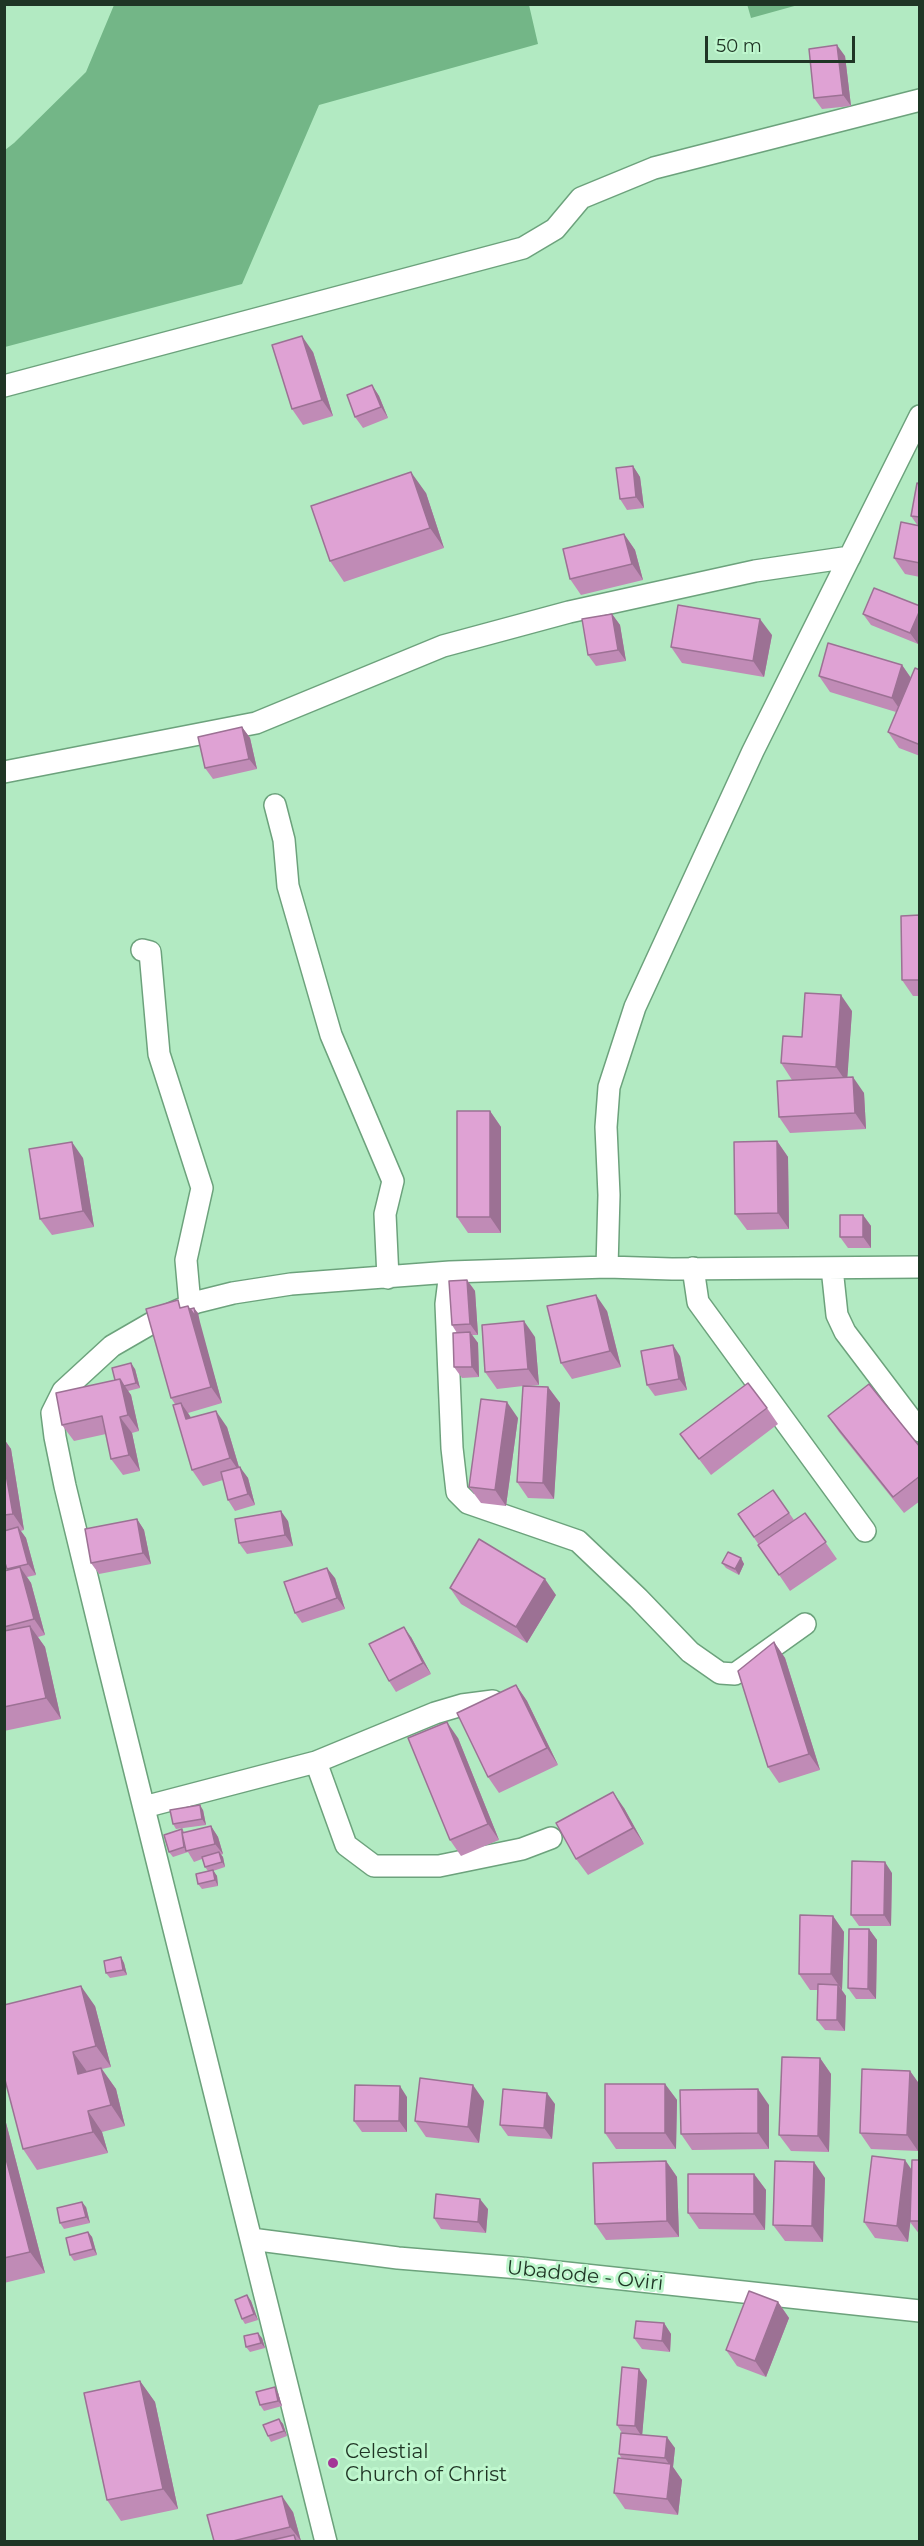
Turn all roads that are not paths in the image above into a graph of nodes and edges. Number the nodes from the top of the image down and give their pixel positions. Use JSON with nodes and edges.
{"nodes":[{"id":1,"x":920,"y":100,"type":"edge"},
{"id":2,"x":4,"y":386,"type":"edge"},
{"id":3,"x":920,"y":416,"type":"edge"},
{"id":4,"x":850,"y":557,"type":"junction"},
{"id":5,"x":4,"y":772,"type":"edge"},
{"id":6,"x":275,"y":805,"type":"dead end"},
{"id":7,"x":142,"y":951,"type":"dead end"},
{"id":8,"x":607,"y":1267,"type":"junction"},
{"id":9,"x":920,"y":1267,"type":"edge"},
{"id":10,"x":693,"y":1268,"type":"junction"},
{"id":11,"x":832,"y":1268,"type":"junction"},
{"id":12,"x":450,"y":1272,"type":"junction"},
{"id":13,"x":388,"y":1278,"type":"junction"},
{"id":14,"x":190,"y":1305,"type":"junction"},
{"id":15,"x":920,"y":1431,"type":"edge"},
{"id":16,"x":865,"y":1531,"type":"dead end"},
{"id":17,"x":805,"y":1624,"type":"dead end"},
{"id":18,"x":493,"y":1701,"type":"edge"},
{"id":19,"x":316,"y":1762,"type":"junction"},
{"id":20,"x":144,"y":1807,"type":"junction"},
{"id":21,"x":551,"y":1838,"type":"dead end"},
{"id":22,"x":251,"y":2239,"type":"junction"},
{"id":23,"x":920,"y":2311,"type":"edge"},
{"id":24,"x":326,"y":2541,"type":"edge"}],
"edges":[{"from":1,"to":2,"type":"street"},
{"from":3,"to":4,"type":"street"},
{"from":4,"to":5,"type":"street"},
{"from":4,"to":8,"type":"street"},
{"from":6,"to":13,"type":"street"},
{"from":7,"to":14,"type":"street"},
{"from":8,"to":10,"type":"street"},
{"from":8,"to":12,"type":"street"},
{"from":9,"to":11,"type":"street"},
{"from":10,"to":11,"type":"street"},
{"from":10,"to":16,"type":"street"},
{"from":11,"to":15,"type":"street"},
{"from":12,"to":13,"type":"street"},
{"from":12,"to":17,"type":"street"},
{"from":13,"to":14,"type":"street"},
{"from":14,"to":20,"type":"street"},
{"from":18,"to":19,"type":"street"},
{"from":19,"to":20,"type":"street"},
{"from":19,"to":21,"type":"street"},
{"from":20,"to":22,"type":"street"},
{"from":22,"to":23,"type":"street","name":"Ubadode - Oviri"},
{"from":22,"to":24,"type":"street"}]}
